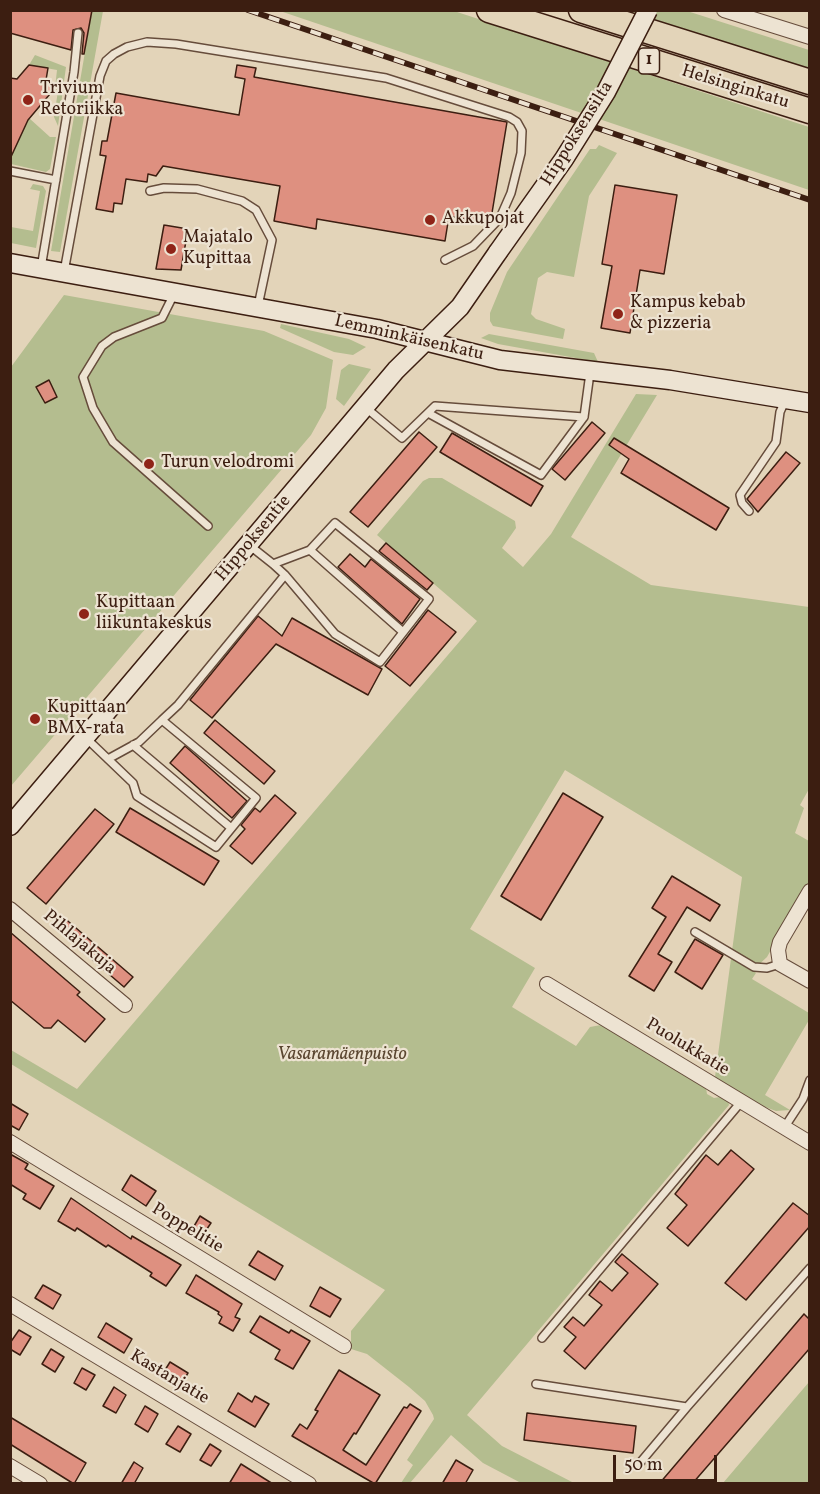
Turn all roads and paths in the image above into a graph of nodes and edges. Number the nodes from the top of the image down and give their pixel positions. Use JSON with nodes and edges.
{"nodes":[{"id":1,"x":489,"y":10,"type":"edge"},
{"id":2,"x":581,"y":10,"type":"edge"},
{"id":3,"x":648,"y":10,"type":"edge"},
{"id":4,"x":724,"y":10,"type":"edge"},
{"id":5,"x":78,"y":33,"type":"dead end"},
{"id":6,"x":810,"y":37,"type":"edge"},
{"id":7,"x":810,"y":82,"type":"edge"},
{"id":8,"x":810,"y":111,"type":"edge"},
{"id":9,"x":10,"y":171,"type":"edge"},
{"id":10,"x":56,"y":180,"type":"junction"},
{"id":11,"x":150,"y":191,"type":"dead end"},
{"id":12,"x":498,"y":252,"type":"joint"},
{"id":13,"x":445,"y":260,"type":"dead end"},
{"id":14,"x":10,"y":263,"type":"edge"},
{"id":15,"x":41,"y":268,"type":"junction"},
{"id":16,"x":64,"y":272,"type":"junction"},
{"id":17,"x":175,"y":292,"type":"junction"},
{"id":18,"x":258,"y":306,"type":"junction"},
{"id":19,"x":424,"y":342,"type":"junction"},
{"id":20,"x":590,"y":370,"type":"junction"},
{"id":21,"x":786,"y":399,"type":"junction"},
{"id":22,"x":810,"y":403,"type":"edge"},
{"id":23,"x":365,"y":406,"type":"junction"},
{"id":24,"x":428,"y":413,"type":"junction"},
{"id":25,"x":584,"y":417,"type":"junction"},
{"id":26,"x":749,"y":511,"type":"dead end"},
{"id":27,"x":208,"y":526,"type":"dead end"},
{"id":28,"x":249,"y":545,"type":"junction"},
{"id":29,"x":310,"y":550,"type":"junction"},
{"id":30,"x":273,"y":564,"type":"junction"},
{"id":31,"x":285,"y":574,"type":"junction"},
{"id":32,"x":403,"y":632,"type":"junction"},
{"id":33,"x":162,"y":720,"type":"junction"},
{"id":34,"x":86,"y":738,"type":"junction"},
{"id":35,"x":133,"y":745,"type":"junction"},
{"id":36,"x":108,"y":759,"type":"junction"},
{"id":37,"x":10,"y":826,"type":"edge"},
{"id":38,"x":230,"y":827,"type":"junction"},
{"id":39,"x":810,"y":891,"type":"edge"},
{"id":40,"x":10,"y":909,"type":"edge"},
{"id":41,"x":695,"y":932,"type":"dead end"},
{"id":42,"x":780,"y":964,"type":"junction"},
{"id":43,"x":810,"y":981,"type":"edge"},
{"id":44,"x":547,"y":984,"type":"dead end"},
{"id":45,"x":124,"y":1005,"type":"dead end"},
{"id":46,"x":810,"y":1080,"type":"edge"},
{"id":47,"x":741,"y":1102,"type":"junction"},
{"id":48,"x":784,"y":1128,"type":"junction"},
{"id":49,"x":10,"y":1142,"type":"edge"},
{"id":50,"x":810,"y":1143,"type":"edge"},
{"id":51,"x":810,"y":1268,"type":"edge"},
{"id":52,"x":10,"y":1304,"type":"edge"},
{"id":53,"x":543,"y":1338,"type":"dead end"},
{"id":54,"x":344,"y":1346,"type":"dead end"},
{"id":55,"x":536,"y":1384,"type":"dead end"},
{"id":56,"x":687,"y":1407,"type":"junction"},
{"id":57,"x":639,"y":1464,"type":"dead end"},
{"id":58,"x":10,"y":1466,"type":"edge"},
{"id":59,"x":40,"y":1484,"type":"edge"},
{"id":60,"x":309,"y":1484,"type":"edge"}],
"edges":[{"from":1,"to":8,"type":"highway","name":"Helsinginkatu","number":"1"},
{"from":2,"to":7,"type":"highway","name":"Helsinginkatu","number":"1"},
{"from":3,"to":12,"type":"street","name":"Hippoksensilta","bridge":true},
{"from":4,"to":6,"type":"street"},
{"from":5,"to":10,"type":"lane"},
{"from":9,"to":10,"type":"lane"},
{"from":10,"to":15,"type":"lane"},
{"from":11,"to":18,"type":"lane"},
{"from":12,"to":19,"type":"street","name":"Hippoksentie"},
{"from":13,"to":16,"type":"lane"},
{"from":14,"to":15,"type":"street","name":"Lemminkäisenkatu"},
{"from":15,"to":16,"type":"street","name":"Lemminkäisenkatu"},
{"from":16,"to":17,"type":"street","name":"Lemminkäisenkatu"},
{"from":17,"to":18,"type":"street","name":"Lemminkäisenkatu"},
{"from":17,"to":27,"type":"lane"},
{"from":18,"to":19,"type":"street","name":"Lemminkäisenkatu"},
{"from":19,"to":20,"type":"street","name":"Lemminkäisenkatu"},
{"from":19,"to":23,"type":"street","name":"Hippoksentie"},
{"from":20,"to":21,"type":"street","name":"Lemminkäisenkatu"},
{"from":20,"to":25,"type":"lane"},
{"from":21,"to":22,"type":"street","name":"Lemminkäisenkatu"},
{"from":21,"to":26,"type":"lane"},
{"from":23,"to":24,"type":"lane"},
{"from":23,"to":28,"type":"street","name":"Hippoksentie"},
{"from":24,"to":25,"type":"lane"},
{"from":24,"to":25,"type":"lane"},
{"from":28,"to":30,"type":"lane"},
{"from":28,"to":34,"type":"street","name":"Hippoksentie"},
{"from":29,"to":30,"type":"lane"},
{"from":29,"to":32,"type":"lane"},
{"from":29,"to":32,"type":"lane"},
{"from":30,"to":31,"type":"lane"},
{"from":31,"to":32,"type":"lane"},
{"from":31,"to":33,"type":"lane"},
{"from":33,"to":35,"type":"lane"},
{"from":33,"to":38,"type":"lane"},
{"from":34,"to":36,"type":"lane"},
{"from":34,"to":37,"type":"street","name":"Hippoksentie"},
{"from":35,"to":36,"type":"lane"},
{"from":35,"to":38,"type":"lane"},
{"from":36,"to":38,"type":"lane"},
{"from":39,"to":42,"type":"street"},
{"from":40,"to":45,"type":"street","name":"Pihlajakuja"},
{"from":41,"to":42,"type":"lane"},
{"from":42,"to":43,"type":"street"},
{"from":44,"to":47,"type":"street","name":"Puolukkatie"},
{"from":46,"to":48,"type":"lane"},
{"from":47,"to":48,"type":"street","name":"Puolukkatie"},
{"from":47,"to":53,"type":"lane"},
{"from":48,"to":50,"type":"street","name":"Puolukkatie"},
{"from":49,"to":54,"type":"street","name":"Poppelitie"},
{"from":51,"to":56,"type":"lane"},
{"from":52,"to":60,"type":"street","name":"Kastanjatie"},
{"from":55,"to":56,"type":"lane"},
{"from":56,"to":57,"type":"lane"},
{"from":58,"to":59,"type":"street"}]}
